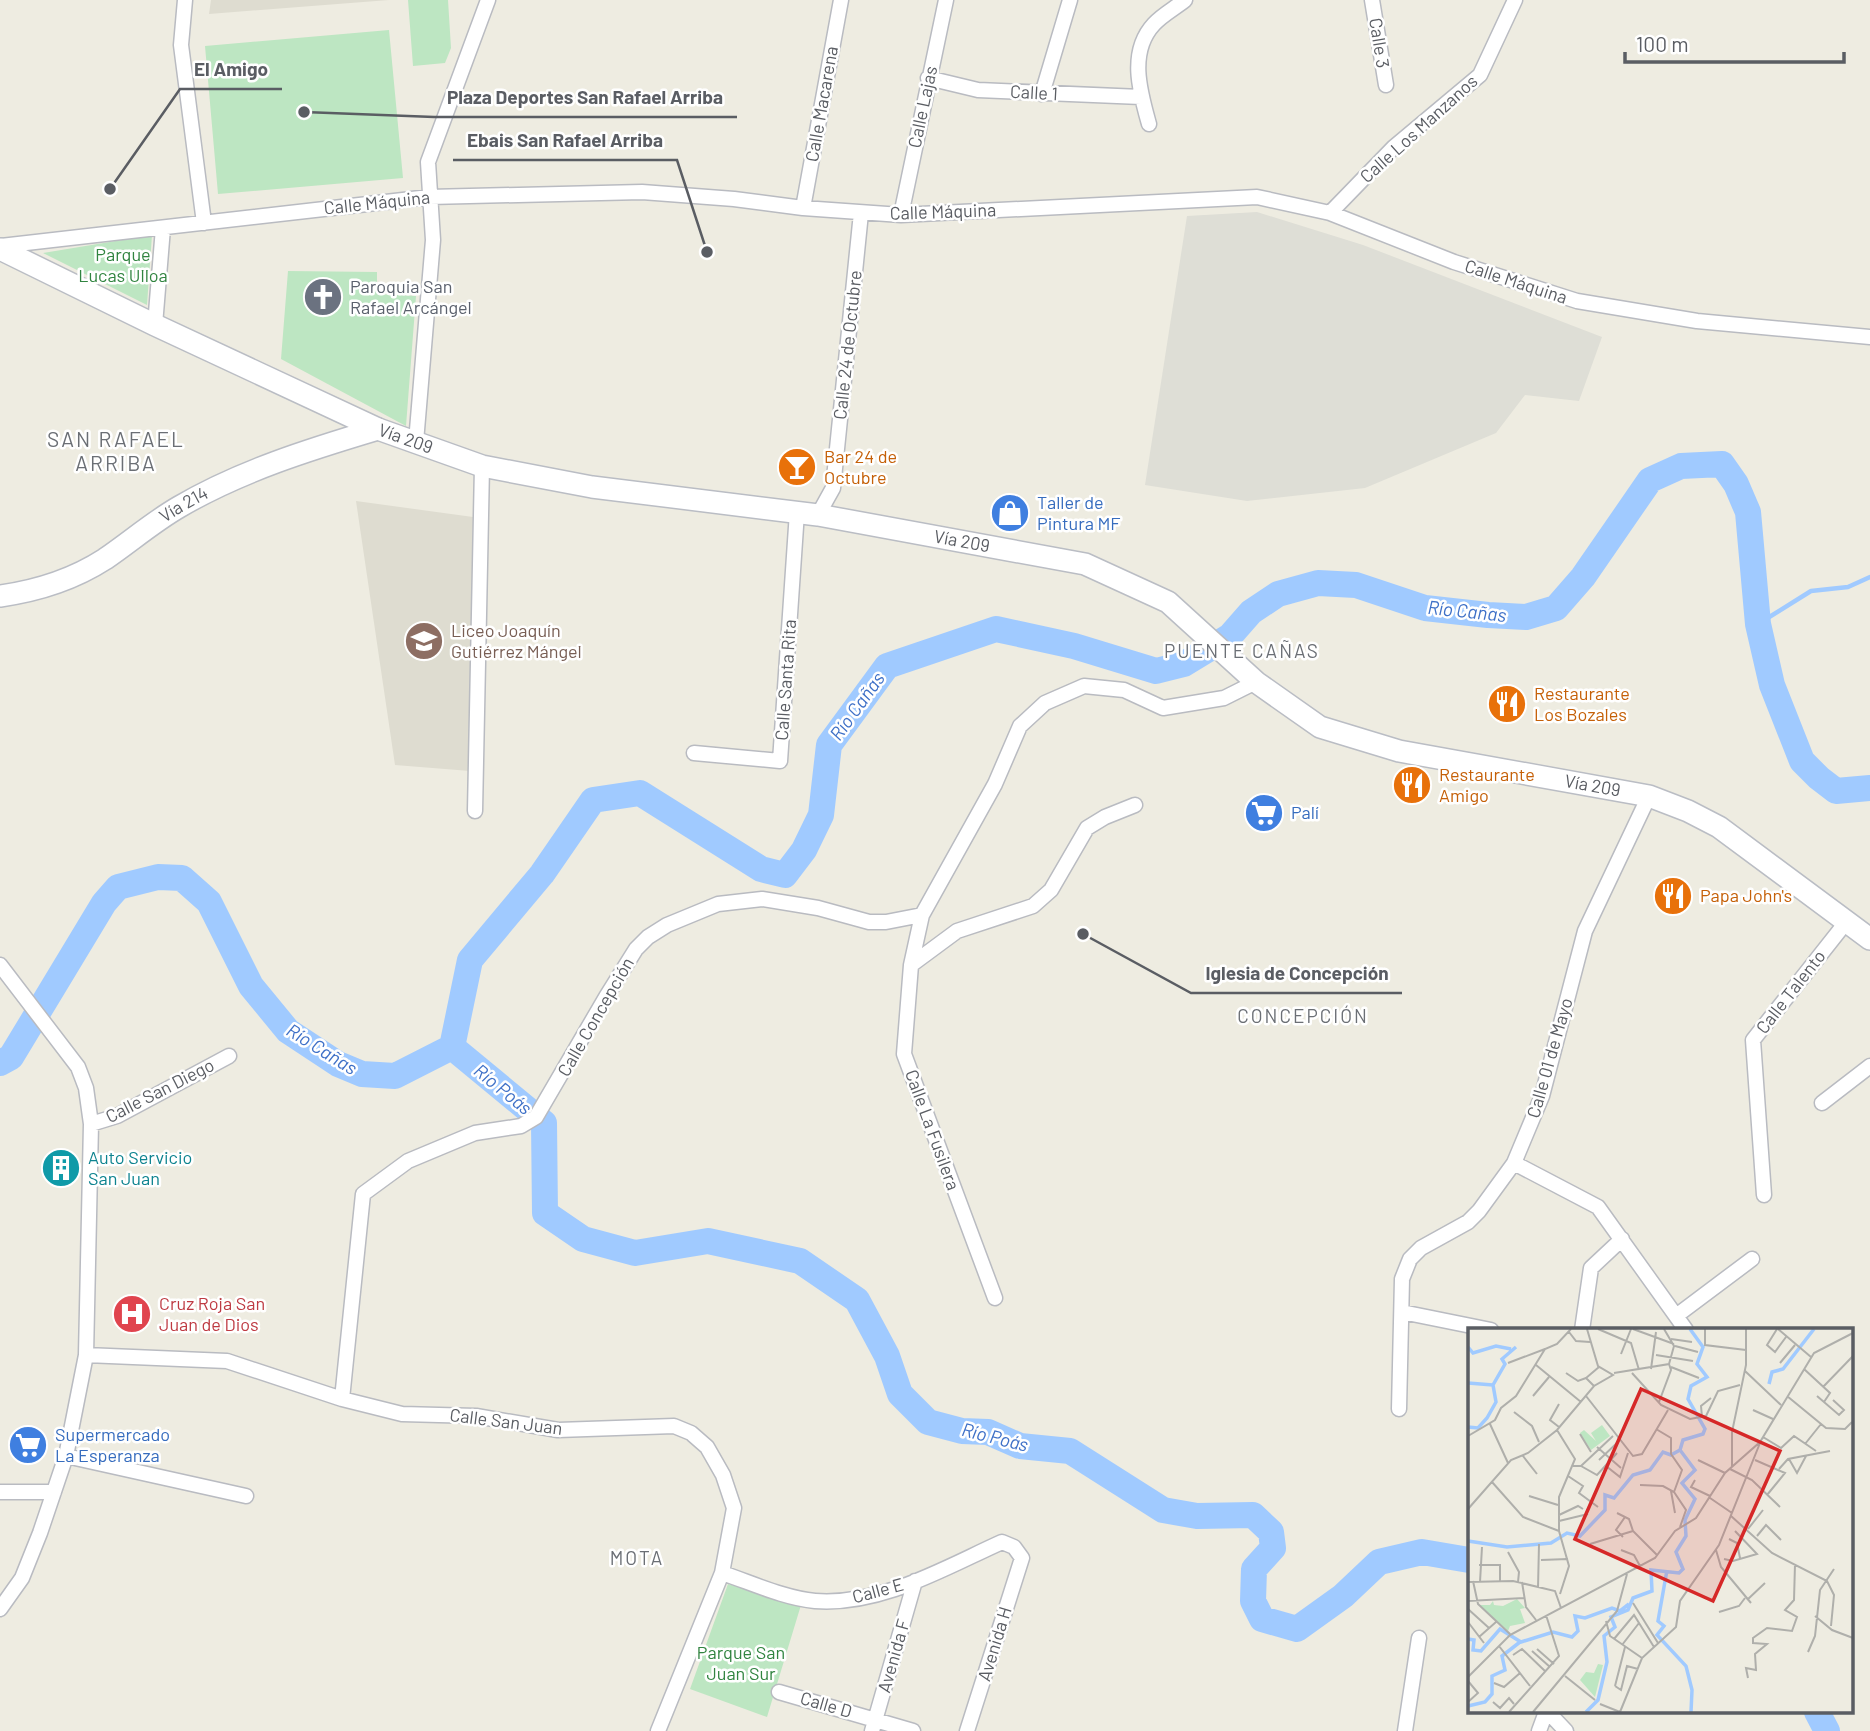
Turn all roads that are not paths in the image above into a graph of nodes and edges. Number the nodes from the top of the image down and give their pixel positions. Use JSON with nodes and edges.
{"nodes":[{"id":1,"x":184,"y":0,"type":"edge"},
{"id":2,"x":488,"y":0,"type":"edge"},
{"id":3,"x":841,"y":0,"type":"edge"},
{"id":4,"x":946,"y":0,"type":"edge"},
{"id":5,"x":1070,"y":0,"type":"edge"},
{"id":6,"x":1185,"y":0,"type":"edge"},
{"id":7,"x":1372,"y":0,"type":"edge"},
{"id":8,"x":1515,"y":0,"type":"edge"},
{"id":9,"x":928,"y":78,"type":"junction"},
{"id":10,"x":1386,"y":85,"type":"dead end"},
{"id":11,"x":1042,"y":94,"type":"junction"},
{"id":12,"x":1141,"y":97,"type":"junction"},
{"id":13,"x":1149,"y":124,"type":"dead end"},
{"id":14,"x":429,"y":197,"type":"junction"},
{"id":15,"x":803,"y":208,"type":"junction"},
{"id":16,"x":861,"y":213,"type":"junction"},
{"id":17,"x":1330,"y":213,"type":"junction"},
{"id":18,"x":901,"y":215,"type":"junction"},
{"id":19,"x":204,"y":223,"type":"junction"},
{"id":20,"x":163,"y":228,"type":"junction"},
{"id":21,"x":0,"y":248,"type":"edge"},
{"id":22,"x":155,"y":326,"type":"junction"},
{"id":23,"x":1870,"y":337,"type":"edge"},
{"id":24,"x":316,"y":401,"type":"junction"},
{"id":25,"x":378,"y":429,"type":"junction"},
{"id":26,"x":416,"y":442,"type":"junction"},
{"id":27,"x":322,"y":446,"type":"junction"},
{"id":28,"x":482,"y":466,"type":"junction"},
{"id":29,"x":807,"y":514,"type":"junction"},
{"id":30,"x":0,"y":596,"type":"edge"},
{"id":31,"x":1256,"y":682,"type":"junction"},
{"id":32,"x":694,"y":752,"type":"dead end"},
{"id":33,"x":1649,"y":796,"type":"junction"},
{"id":34,"x":1135,"y":805,"type":"dead end"},
{"id":35,"x":475,"y":811,"type":"dead end"},
{"id":36,"x":922,"y":915,"type":"junction"},
{"id":37,"x":1847,"y":921,"type":"junction"},
{"id":38,"x":1870,"y":939,"type":"edge"},
{"id":39,"x":911,"y":965,"type":"junction"},
{"id":40,"x":1,"y":969,"type":"edge"},
{"id":41,"x":229,"y":1056,"type":"dead end"},
{"id":42,"x":1870,"y":1066,"type":"edge"},
{"id":43,"x":1822,"y":1103,"type":"dead end"},
{"id":44,"x":91,"y":1124,"type":"junction"},
{"id":45,"x":1514,"y":1163,"type":"junction"},
{"id":46,"x":1764,"y":1195,"type":"dead end"},
{"id":47,"x":1622,"y":1238,"type":"junction"},
{"id":48,"x":1752,"y":1259,"type":"dead end"},
{"id":49,"x":995,"y":1298,"type":"dead end"},
{"id":50,"x":1402,"y":1312,"type":"junction"},
{"id":51,"x":1676,"y":1316,"type":"junction"},
{"id":52,"x":1482,"y":1328,"type":"edge"},
{"id":53,"x":1582,"y":1328,"type":"edge"},
{"id":54,"x":1685,"y":1328,"type":"edge"},
{"id":55,"x":86,"y":1355,"type":"junction"},
{"id":56,"x":342,"y":1399,"type":"junction"},
{"id":57,"x":1399,"y":1409,"type":"dead end"},
{"id":58,"x":66,"y":1455,"type":"junction"},
{"id":59,"x":0,"y":1492,"type":"edge"},
{"id":60,"x":54,"y":1492,"type":"junction"},
{"id":61,"x":246,"y":1496,"type":"dead end"},
{"id":62,"x":1022,"y":1558,"type":"joint"},
{"id":63,"x":722,"y":1573,"type":"junction"},
{"id":64,"x":915,"y":1581,"type":"junction"},
{"id":65,"x":0,"y":1609,"type":"edge"},
{"id":66,"x":1419,"y":1638,"type":"dead end"},
{"id":67,"x":779,"y":1692,"type":"dead end"},
{"id":68,"x":1546,"y":1714,"type":"edge"},
{"id":69,"x":1549,"y":1714,"type":"edge"},
{"id":70,"x":874,"y":1725,"type":"edge"},
{"id":71,"x":659,"y":1731,"type":"edge"},
{"id":72,"x":913,"y":1731,"type":"edge"},
{"id":73,"x":967,"y":1731,"type":"edge"},
{"id":74,"x":1405,"y":1731,"type":"edge"},
{"id":75,"x":1539,"y":1731,"type":"edge"},
{"id":76,"x":1566,"y":1731,"type":"edge"}],
"edges":[{"from":1,"to":19,"type":"street"},
{"from":2,"to":14,"type":"street"},
{"from":3,"to":15,"type":"street","name":"Calle Macarena"},
{"from":4,"to":9,"type":"street","name":"Calle Lajas"},
{"from":5,"to":11,"type":"street"},
{"from":6,"to":12,"type":"street"},
{"from":7,"to":10,"type":"street","name":"Calle 3"},
{"from":8,"to":17,"type":"street","name":"Calle Los Manzanos"},
{"from":9,"to":11,"type":"street","name":"Calle 1"},
{"from":9,"to":18,"type":"street","name":"Calle Lajas"},
{"from":11,"to":12,"type":"street","name":"Calle 1"},
{"from":12,"to":13,"type":"street"},
{"from":14,"to":15,"type":"street","name":"Calle Máquina"},
{"from":14,"to":19,"type":"street","name":"Calle Máquina"},
{"from":14,"to":26,"type":"street"},
{"from":15,"to":16,"type":"street","name":"Calle Máquina"},
{"from":16,"to":18,"type":"street","name":"Calle Máquina"},
{"from":16,"to":29,"type":"street","name":"Calle 24 de Octubre"},
{"from":17,"to":18,"type":"street","name":"Calle Máquina"},
{"from":17,"to":23,"type":"street","name":"Calle Máquina"},
{"from":19,"to":20,"type":"street","name":"Calle Máquina"},
{"from":20,"to":21,"type":"street","name":"Calle Máquina"},
{"from":20,"to":22,"type":"street"},
{"from":21,"to":22,"type":"main road","name":"Vía 209"},
{"from":22,"to":24,"type":"main road","name":"Vía 209"},
{"from":24,"to":25,"type":"main road","name":"Vía 209"},
{"from":24,"to":27,"type":"main road"},
{"from":25,"to":26,"type":"main road","name":"Vía 209"},
{"from":25,"to":27,"type":"main road","name":"Vía 214"},
{"from":26,"to":28,"type":"main road","name":"Vía 209"},
{"from":27,"to":30,"type":"main road","name":"Vía 214"},
{"from":28,"to":29,"type":"main road","name":"Vía 209"},
{"from":28,"to":35,"type":"street"},
{"from":29,"to":31,"type":"main road","name":"Vía 209"},
{"from":29,"to":32,"type":"street","name":"Calle Santa Rita"},
{"from":31,"to":33,"type":"main road","name":"Vía 209"},
{"from":31,"to":36,"type":"street"},
{"from":33,"to":37,"type":"main road","name":"Vía 209"},
{"from":33,"to":45,"type":"street","name":"Calle 01 de Mayo"},
{"from":34,"to":39,"type":"street"},
{"from":36,"to":39,"type":"street","name":"Calle La Fusilera"},
{"from":36,"to":56,"type":"street","name":"Calle Concepción"},
{"from":37,"to":38,"type":"main road","name":"Vía 209"},
{"from":37,"to":46,"type":"street","name":"Calle Talento"},
{"from":39,"to":49,"type":"street","name":"Calle La Fusilera"},
{"from":40,"to":44,"type":"street"},
{"from":41,"to":44,"type":"street","name":"Calle San Diego"},
{"from":42,"to":43,"type":"street"},
{"from":44,"to":55,"type":"street"},
{"from":45,"to":47,"type":"street"},
{"from":45,"to":50,"type":"street","name":"Calle 01 de Mayo"},
{"from":47,"to":51,"type":"street"},
{"from":47,"to":53,"type":"street"},
{"from":48,"to":51,"type":"street"},
{"from":50,"to":52,"type":"street"},
{"from":50,"to":57,"type":"street","name":"Calle 01 de Mayo"},
{"from":51,"to":54,"type":"street"},
{"from":55,"to":56,"type":"street","name":"Calle San Juan"},
{"from":55,"to":58,"type":"street"},
{"from":56,"to":63,"type":"street","name":"Calle San Juan"},
{"from":58,"to":60,"type":"street"},
{"from":58,"to":61,"type":"street"},
{"from":59,"to":60,"type":"street"},
{"from":60,"to":65,"type":"street"},
{"from":62,"to":64,"type":"street","name":"Calle E"},
{"from":62,"to":73,"type":"street","name":"Avenida H"},
{"from":63,"to":64,"type":"street","name":"Calle E"},
{"from":63,"to":71,"type":"street","name":"Calle San Juan"},
{"from":64,"to":70,"type":"street","name":"Avenida F"},
{"from":66,"to":74,"type":"street"},
{"from":67,"to":70,"type":"street","name":"Calle D"},
{"from":68,"to":75,"type":"street"},
{"from":69,"to":76,"type":"street"},
{"from":70,"to":72,"type":"street","name":"Calle D"}]}
